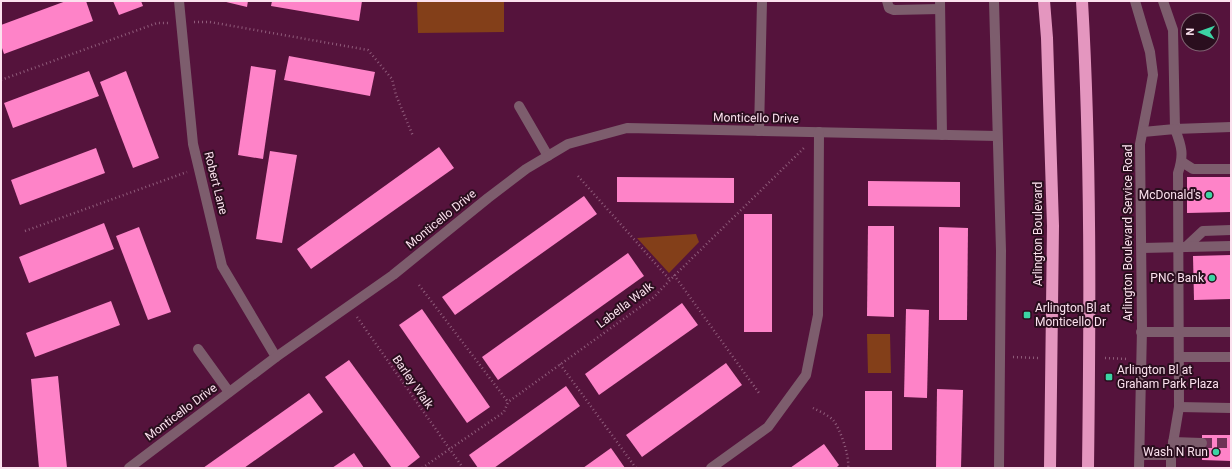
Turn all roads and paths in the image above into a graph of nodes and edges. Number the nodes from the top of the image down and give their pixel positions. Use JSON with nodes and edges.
{"nodes":[{"id":1,"x":179,"y":1,"type":"edge"},
{"id":2,"x":762,"y":1,"type":"edge"},
{"id":3,"x":887,"y":1,"type":"edge"},
{"id":4,"x":994,"y":1,"type":"edge"},
{"id":5,"x":1044,"y":1,"type":"edge"},
{"id":6,"x":1082,"y":1,"type":"edge"},
{"id":7,"x":1135,"y":1,"type":"edge"},
{"id":8,"x":1163,"y":1,"type":"edge"},
{"id":9,"x":940,"y":5,"type":"edge"},
{"id":10,"x":181,"y":22,"type":"junction"},
{"id":11,"x":1,"y":80,"type":"edge"},
{"id":12,"x":519,"y":106,"type":"dead end"},
{"id":13,"x":1231,"y":127,"type":"edge"},
{"id":14,"x":1175,"y":129,"type":"junction"},
{"id":15,"x":759,"y":131,"type":"junction"},
{"id":16,"x":819,"y":132,"type":"junction"},
{"id":17,"x":1143,"y":132,"type":"junction"},
{"id":18,"x":942,"y":135,"type":"junction"},
{"id":19,"x":414,"y":136,"type":"dead end"},
{"id":20,"x":997,"y":136,"type":"junction"},
{"id":21,"x":548,"y":156,"type":"junction"},
{"id":22,"x":1182,"y":162,"type":"junction"},
{"id":23,"x":198,"y":167,"type":"junction"},
{"id":24,"x":1231,"y":169,"type":"edge"},
{"id":25,"x":578,"y":176,"type":"dead end"},
{"id":26,"x":1231,"y":230,"type":"edge"},
{"id":27,"x":25,"y":231,"type":"dead end"},
{"id":28,"x":1182,"y":246,"type":"junction"},
{"id":29,"x":1231,"y":246,"type":"edge"},
{"id":30,"x":1142,"y":248,"type":"junction"},
{"id":31,"x":674,"y":275,"type":"junction"},
{"id":32,"x":670,"y":280,"type":"junction"},
{"id":33,"x":419,"y":285,"type":"dead end"},
{"id":34,"x":349,"y":306,"type":"junction"},
{"id":35,"x":1142,"y":332,"type":"junction"},
{"id":36,"x":1179,"y":332,"type":"junction"},
{"id":37,"x":1231,"y":332,"type":"edge"},
{"id":38,"x":198,"y":349,"type":"dead end"},
{"id":39,"x":276,"y":356,"type":"junction"},
{"id":40,"x":1011,"y":357,"type":"dead end"},
{"id":41,"x":1179,"y":357,"type":"junction"},
{"id":42,"x":1231,"y":357,"type":"edge"},
{"id":43,"x":1039,"y":358,"type":"dead end"},
{"id":44,"x":1105,"y":358,"type":"dead end"},
{"id":45,"x":1130,"y":359,"type":"dead end"},
{"id":46,"x":560,"y":364,"type":"junction"},
{"id":47,"x":229,"y":392,"type":"junction"},
{"id":48,"x":759,"y":393,"type":"dead end"},
{"id":49,"x":508,"y":402,"type":"junction"},
{"id":50,"x":813,"y":408,"type":"dead end"},
{"id":51,"x":1180,"y":408,"type":"junction"},
{"id":52,"x":1231,"y":408,"type":"edge"},
{"id":53,"x":1173,"y":442,"type":"junction"},
{"id":54,"x":1202,"y":443,"type":"tunnel mouth"},
{"id":55,"x":450,"y":449,"type":"junction"},
{"id":56,"x":1140,"y":455,"type":"junction"},
{"id":57,"x":1171,"y":455,"type":"junction"},
{"id":58,"x":129,"y":468,"type":"edge"},
{"id":59,"x":422,"y":468,"type":"edge"},
{"id":60,"x":463,"y":468,"type":"edge"},
{"id":61,"x":636,"y":468,"type":"edge"},
{"id":62,"x":711,"y":468,"type":"edge"},
{"id":63,"x":848,"y":468,"type":"edge"},
{"id":64,"x":999,"y":468,"type":"edge"},
{"id":65,"x":1050,"y":468,"type":"edge"},
{"id":66,"x":1088,"y":468,"type":"edge"},
{"id":67,"x":1139,"y":468,"type":"edge"},
{"id":68,"x":1171,"y":468,"type":"edge"}],
"edges":[{"from":1,"to":10,"type":"street","name":"Robert Lane"},
{"from":2,"to":15,"type":"street"},
{"from":3,"to":9,"type":"street"},
{"from":4,"to":20,"type":"street"},
{"from":5,"to":65,"type":"highway","name":"Arlington Boulevard"},
{"from":6,"to":66,"type":"highway"},
{"from":7,"to":17,"type":"street","name":"Arlington Boulevard Service Road"},
{"from":8,"to":14,"type":"street"},
{"from":9,"to":18,"type":"street"},
{"from":10,"to":11,"type":"path"},
{"from":10,"to":19,"type":"path"},
{"from":10,"to":23,"type":"street","name":"Robert Lane"},
{"from":12,"to":21,"type":"street"},
{"from":13,"to":14,"type":"street"},
{"from":14,"to":17,"type":"street"},
{"from":14,"to":22,"type":"street"},
{"from":15,"to":16,"type":"street","name":"Monticello Drive"},
{"from":15,"to":21,"type":"street","name":"Monticello Drive"},
{"from":16,"to":18,"type":"street","name":"Monticello Drive"},
{"from":16,"to":31,"type":"path","name":"Labella Walk"},
{"from":16,"to":62,"type":"street"},
{"from":17,"to":30,"type":"street","name":"Arlington Boulevard Service Road"},
{"from":18,"to":20,"type":"street","name":"Monticello Drive"},
{"from":20,"to":64,"type":"street"},
{"from":21,"to":34,"type":"street","name":"Monticello Drive"},
{"from":22,"to":24,"type":"street"},
{"from":22,"to":28,"type":"street"},
{"from":23,"to":27,"type":"path"},
{"from":23,"to":39,"type":"street","name":"Robert Lane"},
{"from":25,"to":32,"type":"path"},
{"from":26,"to":28,"type":"street"},
{"from":28,"to":29,"type":"street"},
{"from":28,"to":30,"type":"street"},
{"from":28,"to":36,"type":"street"},
{"from":30,"to":35,"type":"street","name":"Arlington Boulevard Service Road"},
{"from":31,"to":32,"type":"path","name":"Labella Walk"},
{"from":31,"to":48,"type":"path"},
{"from":32,"to":46,"type":"path","name":"Labella Walk"},
{"from":33,"to":49,"type":"path"},
{"from":34,"to":39,"type":"street","name":"Monticello Drive"},
{"from":34,"to":55,"type":"path","name":"Barley Walk"},
{"from":35,"to":36,"type":"street"},
{"from":35,"to":56,"type":"street","name":"Arlington Boulevard Service Road"},
{"from":36,"to":37,"type":"street"},
{"from":36,"to":41,"type":"street"},
{"from":38,"to":47,"type":"street"},
{"from":39,"to":47,"type":"street","name":"Monticello Drive"},
{"from":40,"to":43,"type":"path"},
{"from":41,"to":42,"type":"street"},
{"from":41,"to":51,"type":"street"},
{"from":44,"to":45,"type":"path"},
{"from":46,"to":49,"type":"path","name":"Labella Walk"},
{"from":46,"to":61,"type":"path"},
{"from":47,"to":58,"type":"street","name":"Monticello Drive"},
{"from":49,"to":55,"type":"path","name":"Labella Walk"},
{"from":50,"to":63,"type":"path"},
{"from":51,"to":52,"type":"street"},
{"from":51,"to":53,"type":"street"},
{"from":53,"to":54,"type":"street"},
{"from":53,"to":57,"type":"street"},
{"from":55,"to":59,"type":"path","name":"Labella Walk"},
{"from":55,"to":60,"type":"path","name":"Barley Walk"},
{"from":56,"to":57,"type":"street"},
{"from":56,"to":67,"type":"street","name":"Arlington Boulevard Service Road"},
{"from":57,"to":68,"type":"street"}]}
